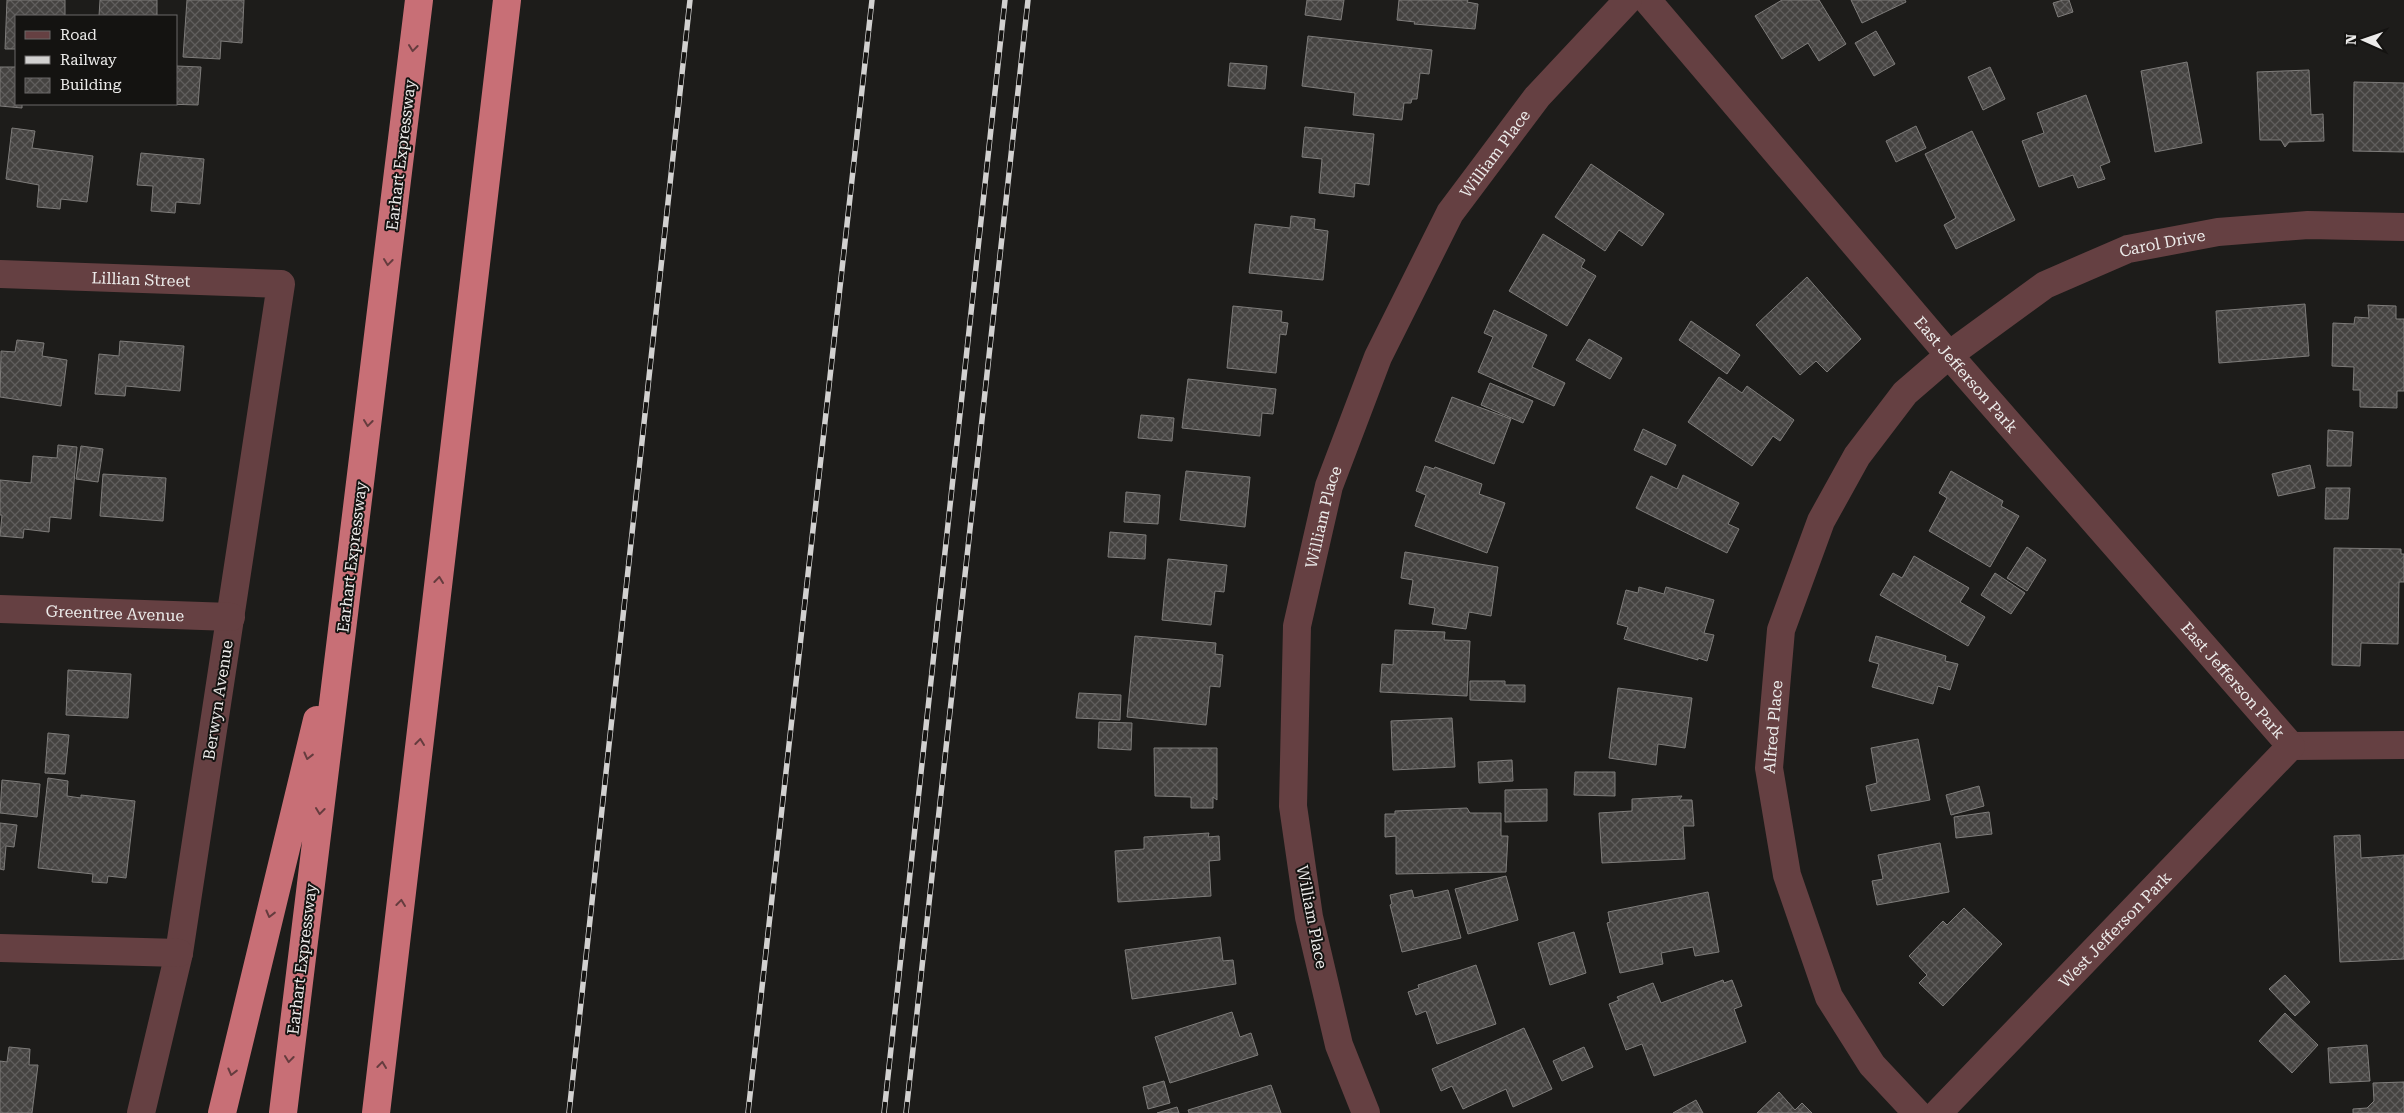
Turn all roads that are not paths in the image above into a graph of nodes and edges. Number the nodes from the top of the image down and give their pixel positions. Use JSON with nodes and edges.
{"nodes":[{"id":1,"x":419,"y":0,"type":"edge"},
{"id":2,"x":507,"y":0,"type":"edge"},
{"id":3,"x":1628,"y":0,"type":"edge"},
{"id":4,"x":1647,"y":0,"type":"edge"},
{"id":5,"x":2404,"y":226,"type":"edge"},
{"id":6,"x":0,"y":274,"type":"edge"},
{"id":7,"x":281,"y":284,"type":"joint"},
{"id":8,"x":1949,"y":355,"type":"junction"},
{"id":9,"x":348,"y":589,"type":"junction"},
{"id":10,"x":0,"y":609,"type":"edge"},
{"id":11,"x":231,"y":617,"type":"junction"},
{"id":12,"x":2404,"y":745,"type":"edge"},
{"id":13,"x":2291,"y":746,"type":"junction"},
{"id":14,"x":0,"y":948,"type":"edge"},
{"id":15,"x":179,"y":953,"type":"junction"},
{"id":16,"x":141,"y":1113,"type":"edge"},
{"id":17,"x":222,"y":1113,"type":"edge"},
{"id":18,"x":283,"y":1113,"type":"edge"},
{"id":19,"x":376,"y":1113,"type":"edge"},
{"id":20,"x":1366,"y":1113,"type":"edge"},
{"id":21,"x":1917,"y":1113,"type":"edge"},
{"id":22,"x":1938,"y":1113,"type":"edge"}],
"edges":[{"from":1,"to":9,"type":"highway","name":"Earhart Expressway","one_way":true},
{"from":19,"to":2,"type":"highway","one_way":true},
{"from":3,"to":20,"type":"street","name":"William Place"},
{"from":4,"to":8,"type":"street","name":"East Jefferson Park"},
{"from":5,"to":8,"type":"street","name":"Carol Drive"},
{"from":6,"to":7,"type":"street","name":"Lillian Street"},
{"from":7,"to":11,"type":"street","name":"Berwyn Avenue"},
{"from":8,"to":13,"type":"street","name":"East Jefferson Park"},
{"from":8,"to":21,"type":"street","name":"Alfred Place"},
{"from":9,"to":17,"type":"highway","one_way":true},
{"from":9,"to":18,"type":"highway","name":"Earhart Expressway","one_way":true},
{"from":10,"to":11,"type":"street","name":"Greentree Avenue"},
{"from":11,"to":15,"type":"street","name":"Berwyn Avenue"},
{"from":12,"to":13,"type":"street"},
{"from":13,"to":22,"type":"street","name":"West Jefferson Park"},
{"from":14,"to":15,"type":"street"},
{"from":15,"to":16,"type":"street","name":"Berwyn Avenue"}]}
